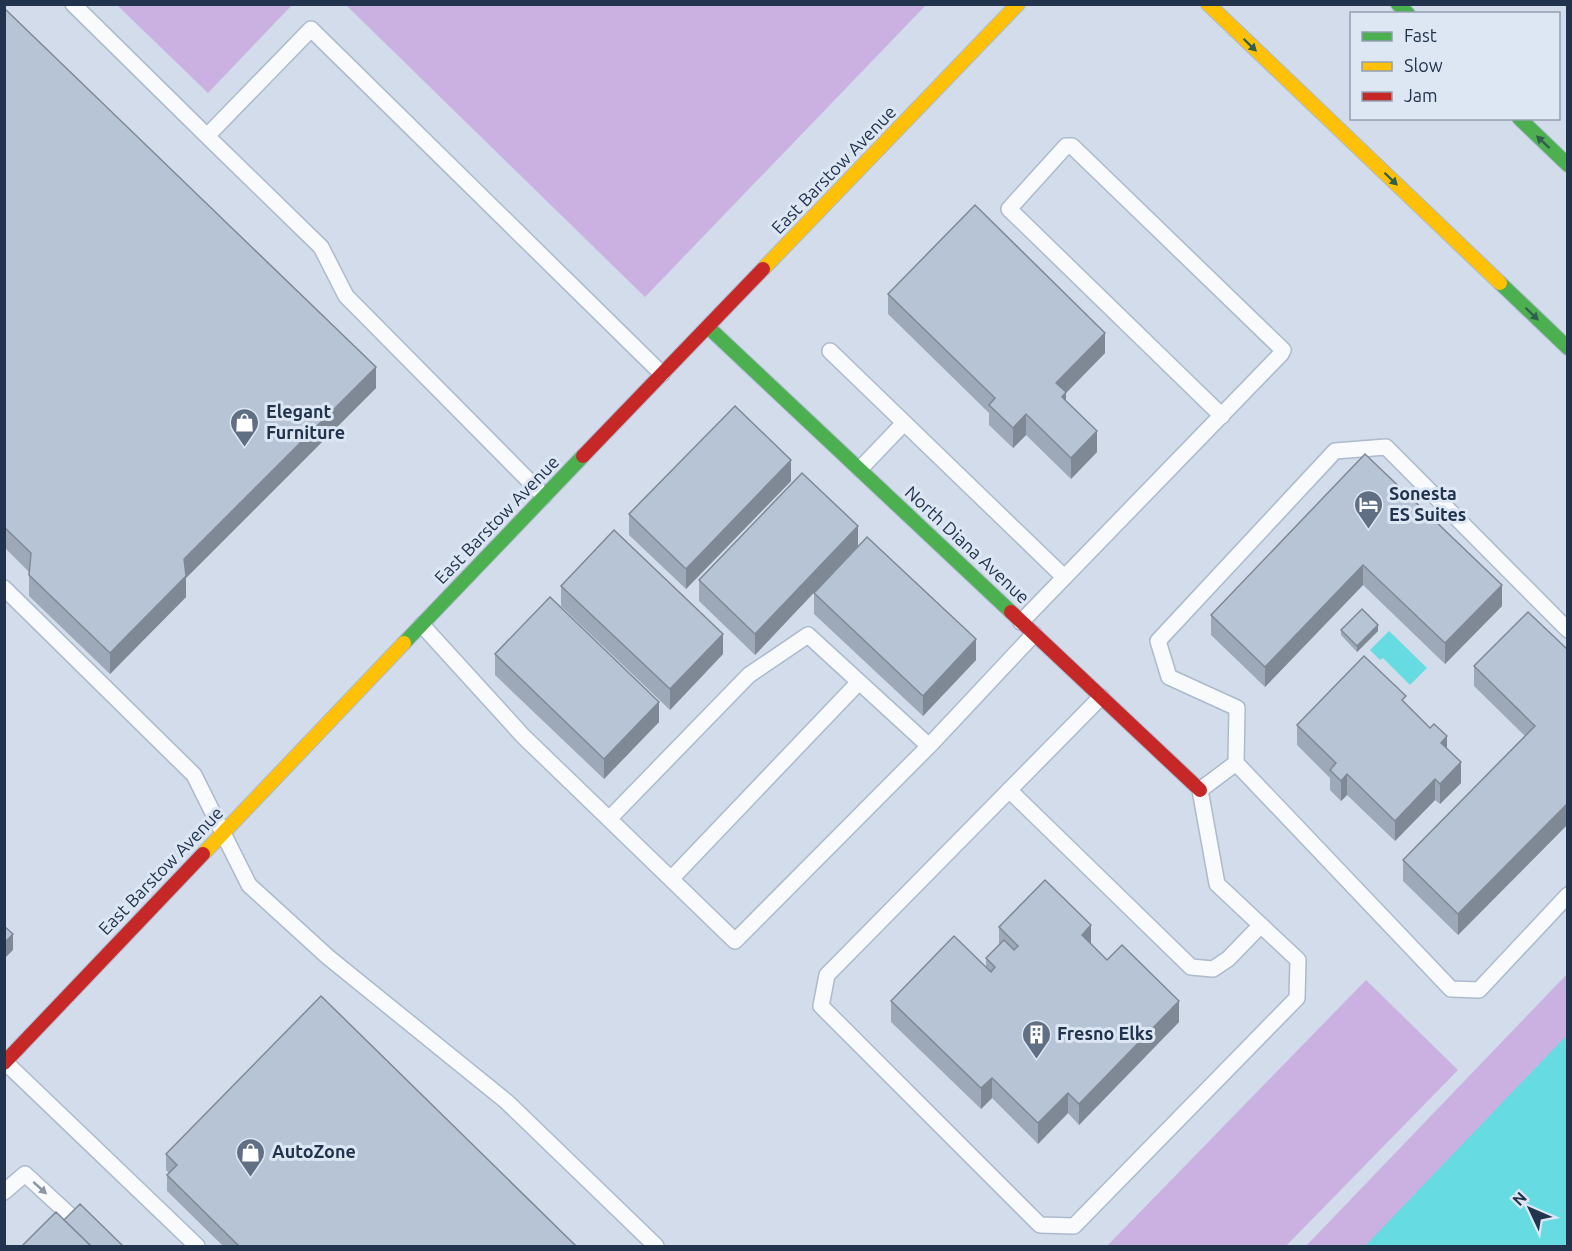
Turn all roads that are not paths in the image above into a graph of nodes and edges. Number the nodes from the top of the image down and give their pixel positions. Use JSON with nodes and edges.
{"nodes":[{"id":1,"x":73,"y":4,"type":"edge"},
{"id":2,"x":1018,"y":4,"type":"edge"},
{"id":3,"x":1208,"y":4,"type":"edge"},
{"id":4,"x":1521,"y":120,"type":"edge"},
{"id":5,"x":207,"y":136,"type":"junction"},
{"id":6,"x":1568,"y":165,"type":"edge"},
{"id":7,"x":708,"y":327,"type":"junction"},
{"id":8,"x":1568,"y":348,"type":"edge"},
{"id":9,"x":830,"y":351,"type":"dead end"},
{"id":10,"x":662,"y":374,"type":"junction"},
{"id":11,"x":1222,"y":416,"type":"junction"},
{"id":12,"x":904,"y":423,"type":"junction"},
{"id":13,"x":860,"y":469,"type":"junction"},
{"id":14,"x":544,"y":496,"type":"junction"},
{"id":15,"x":1065,"y":577,"type":"junction"},
{"id":16,"x":4,"y":588,"type":"edge"},
{"id":17,"x":1021,"y":622,"type":"junction"},
{"id":18,"x":422,"y":625,"type":"junction"},
{"id":19,"x":1568,"y":630,"type":"edge"},
{"id":20,"x":1034,"y":634,"type":"junction"},
{"id":21,"x":859,"y":682,"type":"junction"},
{"id":22,"x":1101,"y":697,"type":"junction"},
{"id":23,"x":929,"y":746,"type":"junction"},
{"id":24,"x":1236,"y":763,"type":"junction"},
{"id":25,"x":1009,"y":790,"type":"junction"},
{"id":26,"x":1200,"y":790,"type":"junction"},
{"id":27,"x":609,"y":819,"type":"junction"},
{"id":28,"x":223,"y":832,"type":"junction"},
{"id":29,"x":671,"y":879,"type":"junction"},
{"id":30,"x":1568,"y":895,"type":"edge"},
{"id":31,"x":1261,"y":925,"type":"junction"},
{"id":32,"x":5,"y":1062,"type":"edge"},
{"id":33,"x":4,"y":1192,"type":"edge"},
{"id":34,"x":75,"y":1220,"type":"edge"},
{"id":35,"x":197,"y":1246,"type":"edge"},
{"id":36,"x":656,"y":1246,"type":"edge"}],
"edges":[{"from":1,"to":5,"type":"lane"},
{"from":2,"to":7,"type":"main road","name":"East Barstow Avenue"},
{"from":3,"to":8,"type":"main road","one_way":true},
{"from":6,"to":4,"type":"main road","one_way":true},
{"from":5,"to":10,"type":"lane"},
{"from":5,"to":14,"type":"lane"},
{"from":7,"to":10,"type":"main road","name":"East Barstow Avenue"},
{"from":7,"to":13,"type":"main road","name":"North Diana Avenue"},
{"from":9,"to":12,"type":"lane"},
{"from":10,"to":14,"type":"main road","name":"East Barstow Avenue"},
{"from":11,"to":11,"type":"lane"},
{"from":11,"to":15,"type":"lane"},
{"from":12,"to":13,"type":"lane"},
{"from":12,"to":15,"type":"lane"},
{"from":13,"to":17,"type":"main road","name":"North Diana Avenue"},
{"from":14,"to":18,"type":"main road","name":"East Barstow Avenue"},
{"from":15,"to":17,"type":"lane"},
{"from":16,"to":28,"type":"lane"},
{"from":17,"to":20,"type":"main road","name":"North Diana Avenue"},
{"from":18,"to":27,"type":"lane"},
{"from":18,"to":28,"type":"main road","name":"East Barstow Avenue"},
{"from":19,"to":24,"type":"lane"},
{"from":20,"to":22,"type":"main road","name":"North Diana Avenue"},
{"from":20,"to":23,"type":"lane"},
{"from":21,"to":23,"type":"lane"},
{"from":21,"to":27,"type":"lane"},
{"from":21,"to":29,"type":"lane"},
{"from":22,"to":25,"type":"lane"},
{"from":22,"to":26,"type":"main road","name":"North Diana Avenue"},
{"from":23,"to":29,"type":"lane"},
{"from":24,"to":26,"type":"lane"},
{"from":24,"to":30,"type":"lane"},
{"from":25,"to":31,"type":"lane"},
{"from":25,"to":31,"type":"lane"},
{"from":26,"to":31,"type":"lane"},
{"from":27,"to":29,"type":"lane"},
{"from":28,"to":32,"type":"main road","name":"East Barstow Avenue"},
{"from":28,"to":36,"type":"lane"},
{"from":32,"to":35,"type":"lane"},
{"from":33,"to":34,"type":"lane","one_way":true}]}
